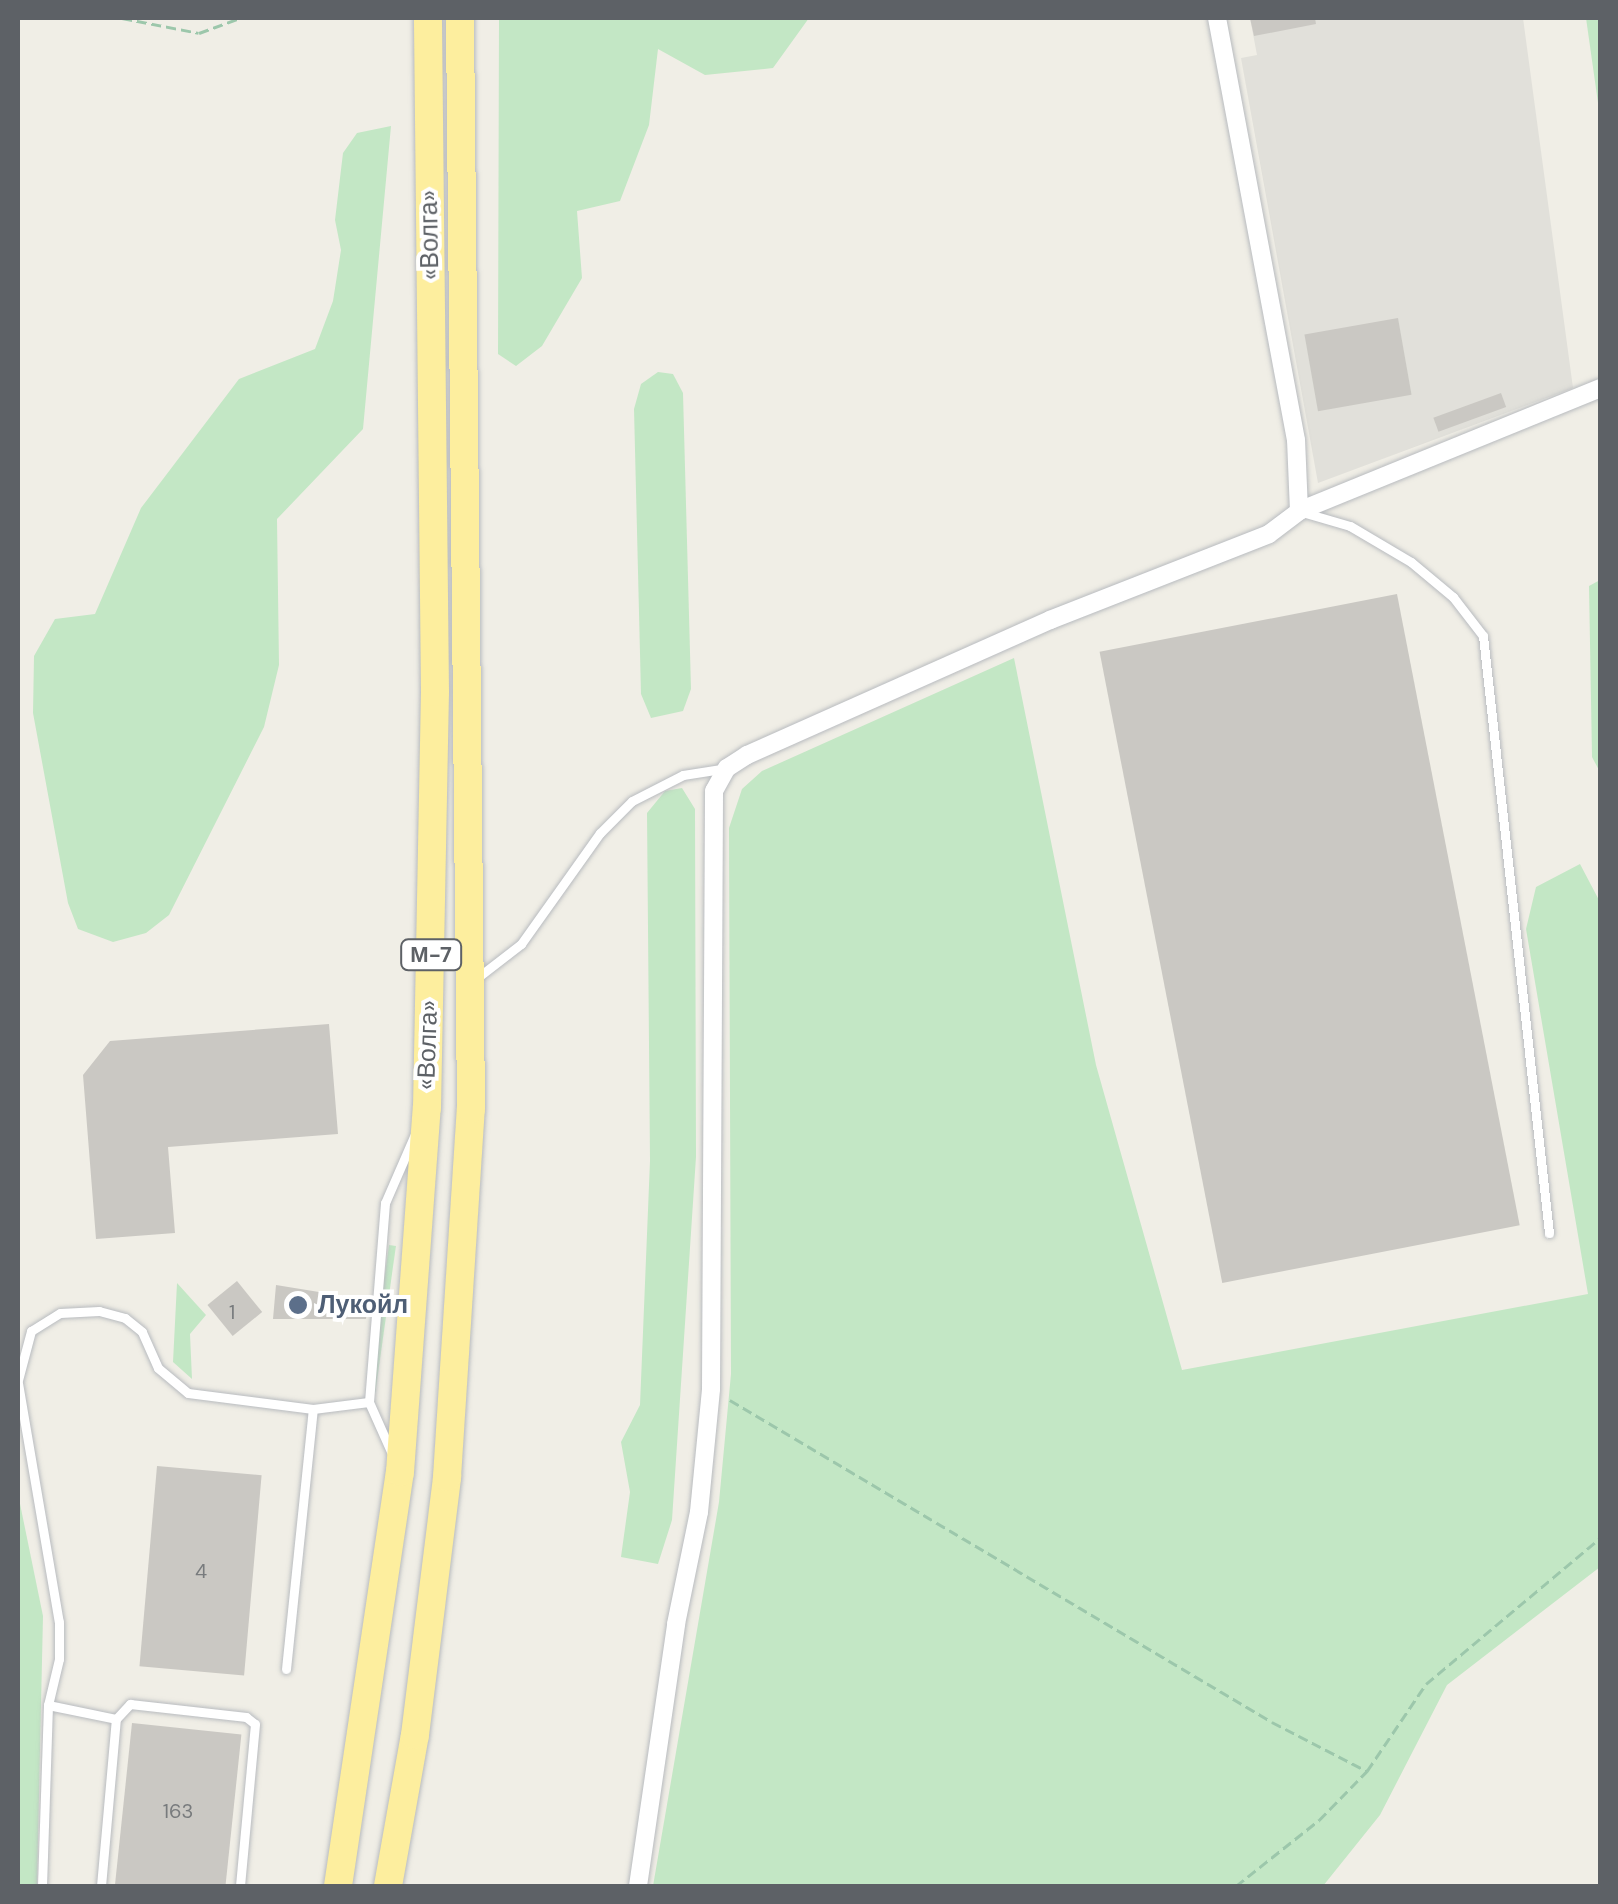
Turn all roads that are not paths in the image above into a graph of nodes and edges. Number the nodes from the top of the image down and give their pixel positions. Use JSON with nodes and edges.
{"nodes":[{"id":1,"x":428,"y":18,"type":"edge"},
{"id":2,"x":460,"y":18,"type":"edge"},
{"id":3,"x":1216,"y":18,"type":"edge"},
{"id":4,"x":1600,"y":388,"type":"edge"},
{"id":5,"x":1299,"y":512,"type":"junction"},
{"id":6,"x":727,"y":768,"type":"junction"},
{"id":7,"x":471,"y":982,"type":"junction"},
{"id":8,"x":426,"y":1108,"type":"junction"},
{"id":9,"x":1549,"y":1234,"type":"dead end"},
{"id":10,"x":18,"y":1382,"type":"edge"},
{"id":11,"x":369,"y":1402,"type":"junction"},
{"id":12,"x":313,"y":1410,"type":"junction"},
{"id":13,"x":400,"y":1472,"type":"junction"},
{"id":14,"x":286,"y":1669,"type":"dead end"},
{"id":15,"x":48,"y":1705,"type":"junction"},
{"id":16,"x":116,"y":1720,"type":"junction"},
{"id":17,"x":42,"y":1886,"type":"edge"},
{"id":18,"x":101,"y":1886,"type":"edge"},
{"id":19,"x":240,"y":1886,"type":"edge"},
{"id":20,"x":338,"y":1886,"type":"edge"},
{"id":21,"x":388,"y":1886,"type":"edge"},
{"id":22,"x":638,"y":1886,"type":"edge"}],
"edges":[{"from":1,"to":8,"type":"highway","name":"«Волга»","number":"М-7"},
{"from":2,"to":7,"type":"highway","name":"«Волга»","number":"М-7"},
{"from":3,"to":5,"type":"street"},
{"from":4,"to":5,"type":"street"},
{"from":5,"to":6,"type":"street"},
{"from":5,"to":9,"type":"lane"},
{"from":6,"to":7,"type":"lane"},
{"from":6,"to":22,"type":"street"},
{"from":7,"to":21,"type":"highway","name":"«Волга»","number":"М-7"},
{"from":8,"to":11,"type":"lane"},
{"from":8,"to":13,"type":"highway","name":"«Волга»","number":"М-7"},
{"from":10,"to":12,"type":"lane"},
{"from":10,"to":15,"type":"lane"},
{"from":11,"to":12,"type":"lane"},
{"from":11,"to":13,"type":"lane"},
{"from":12,"to":14,"type":"lane"},
{"from":13,"to":20,"type":"highway","name":"«Волга»","number":"М-7"},
{"from":15,"to":16,"type":"lane"},
{"from":15,"to":17,"type":"lane"},
{"from":16,"to":18,"type":"lane"},
{"from":16,"to":19,"type":"lane"}]}
